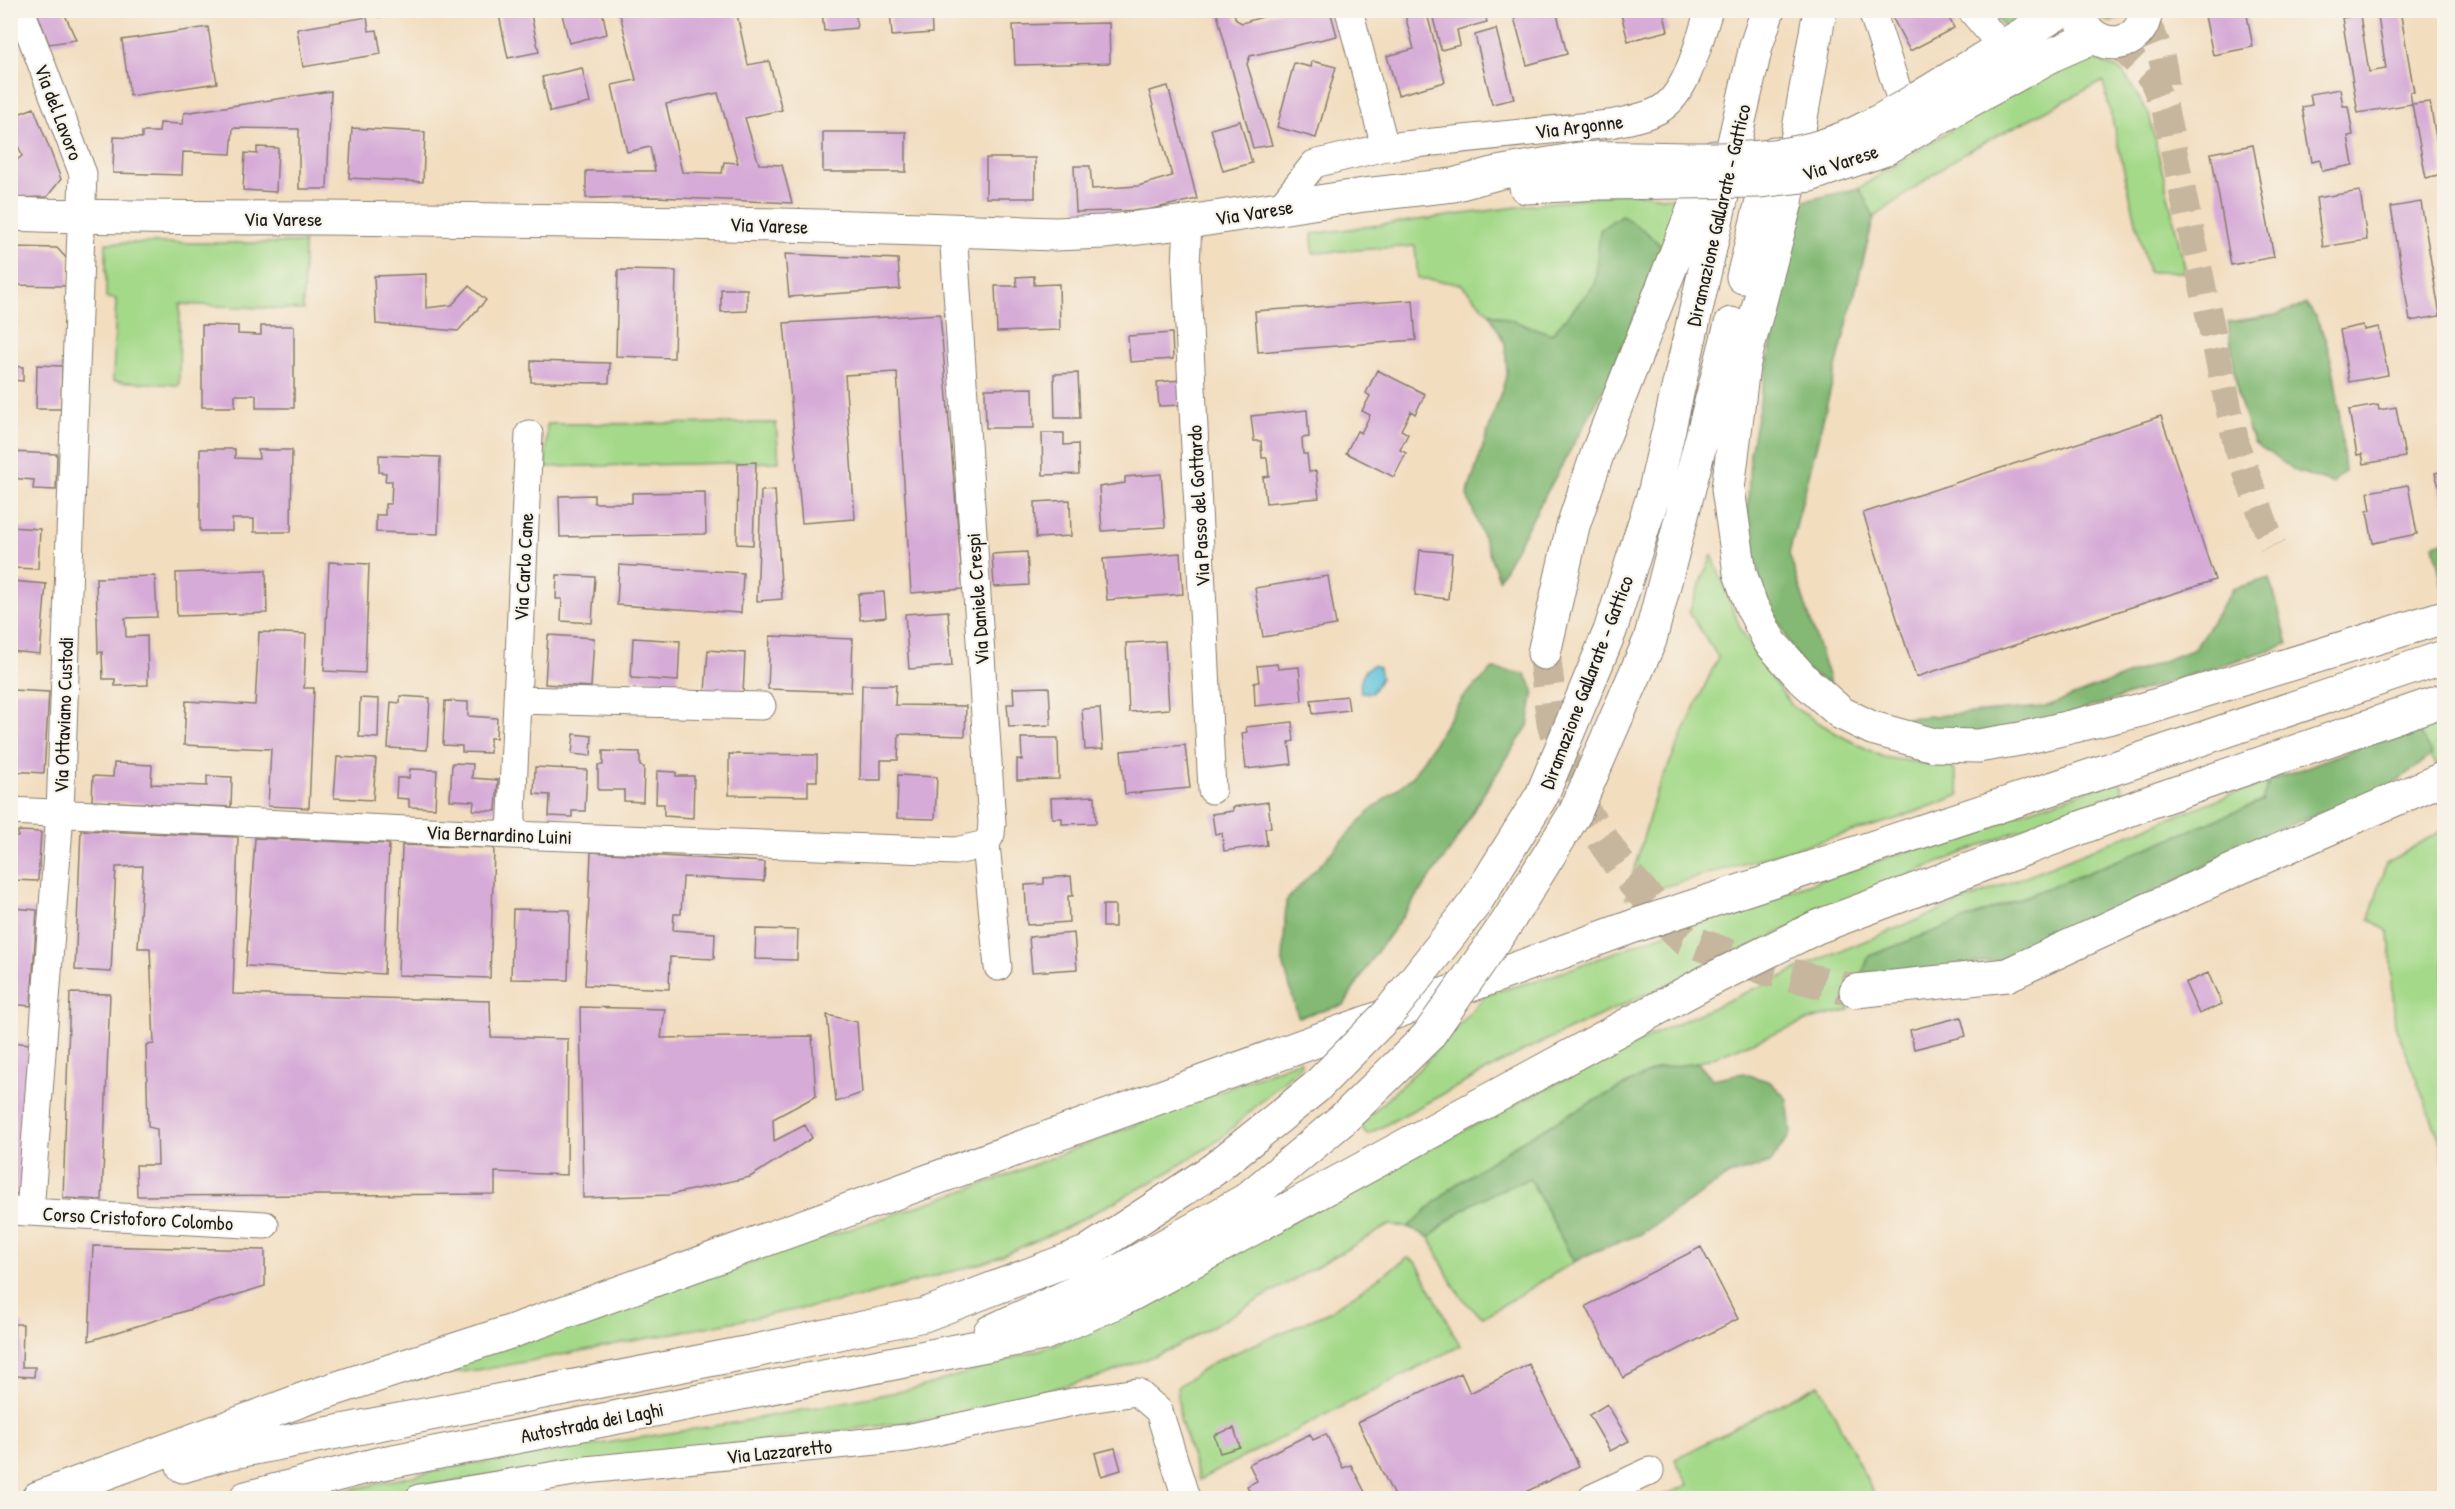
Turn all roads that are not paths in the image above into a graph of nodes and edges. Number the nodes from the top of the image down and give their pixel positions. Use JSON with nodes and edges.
{"nodes":[{"id":1,"x":21,"y":10,"type":"edge"},
{"id":2,"x":1348,"y":10,"type":"edge"},
{"id":3,"x":1709,"y":10,"type":"edge"},
{"id":4,"x":1768,"y":10,"type":"edge"},
{"id":5,"x":1811,"y":10,"type":"edge"},
{"id":6,"x":1820,"y":10,"type":"edge"},
{"id":7,"x":1879,"y":10,"type":"edge"},
{"id":8,"x":1971,"y":10,"type":"edge"},
{"id":9,"x":2063,"y":10,"type":"edge"},
{"id":10,"x":2146,"y":10,"type":"edge"},
{"id":11,"x":2086,"y":24,"type":"edge"},
{"id":12,"x":1756,"y":46,"type":"junction"},
{"id":13,"x":2003,"y":48,"type":"junction"},
{"id":14,"x":1917,"y":109,"type":"junction"},
{"id":15,"x":1385,"y":147,"type":"junction"},
{"id":16,"x":1280,"y":207,"type":"junction"},
{"id":17,"x":10,"y":214,"type":"edge"},
{"id":18,"x":82,"y":217,"type":"junction"},
{"id":19,"x":1188,"y":222,"type":"junction"},
{"id":20,"x":953,"y":230,"type":"junction"},
{"id":21,"x":529,"y":434,"type":"dead end"},
{"id":22,"x":2445,"y":617,"type":"edge"},
{"id":23,"x":1544,"y":653,"type":"tunnel mouth"},
{"id":24,"x":2445,"y":657,"type":"edge"},
{"id":25,"x":517,"y":700,"type":"junction"},
{"id":26,"x":2445,"y":700,"type":"edge"},
{"id":27,"x":762,"y":706,"type":"dead end"},
{"id":28,"x":2445,"y":778,"type":"edge"},
{"id":29,"x":1212,"y":790,"type":"dead end"},
{"id":30,"x":10,"y":811,"type":"edge"},
{"id":31,"x":60,"y":813,"type":"junction"},
{"id":32,"x":511,"y":835,"type":"junction"},
{"id":33,"x":986,"y":844,"type":"junction"},
{"id":34,"x":998,"y":967,"type":"dead end"},
{"id":35,"x":1856,"y":991,"type":"tunnel mouth"},
{"id":36,"x":20,"y":1212,"type":"edge"},
{"id":37,"x":265,"y":1225,"type":"dead end"},
{"id":38,"x":939,"y":1355,"type":"junction"},
{"id":39,"x":1650,"y":1471,"type":"dead end"},
{"id":40,"x":38,"y":1498,"type":"edge"},
{"id":41,"x":74,"y":1498,"type":"edge"},
{"id":42,"x":246,"y":1498,"type":"edge"},
{"id":43,"x":419,"y":1498,"type":"edge"},
{"id":44,"x":1186,"y":1498,"type":"edge"},
{"id":45,"x":1592,"y":1498,"type":"edge"}],
"edges":[{"from":1,"to":18,"type":"street","name":"Via del Lavoro"},
{"from":2,"to":15,"type":"street"},
{"from":3,"to":15,"type":"street","name":"Via Argonne"},
{"from":4,"to":12,"type":"main road","name":"Diramazione Gallarate - Gattico"},
{"from":5,"to":38,"type":"main road","name":"Diramazione Gallarate - Gattico","bridge":true},
{"from":6,"to":22,"type":"main road"},
{"from":7,"to":14,"type":"street"},
{"from":8,"to":13,"type":"street"},
{"from":9,"to":13,"type":"main road","name":"Via Varese"},
{"from":10,"to":11,"type":"main road"},
{"from":11,"to":14,"type":"main road","name":"Via Varese"},
{"from":12,"to":23,"type":"main road"},
{"from":12,"to":41,"type":"main road","name":"Diramazione Gallarate - Gattico","bridge":true},
{"from":13,"to":14,"type":"main road","name":"Via Varese"},
{"from":14,"to":16,"type":"main road","name":"Via Varese","bridge":true},
{"from":15,"to":16,"type":"street","name":"Via Argonne"},
{"from":16,"to":19,"type":"main road","name":"Via Varese"},
{"from":17,"to":18,"type":"main road","name":"Via Varese"},
{"from":18,"to":20,"type":"main road","name":"Via Varese"},
{"from":18,"to":31,"type":"street","name":"Via Ottaviano Custodi"},
{"from":19,"to":20,"type":"main road","name":"Via Varese"},
{"from":19,"to":29,"type":"street","name":"Via Passo del Gottardo"},
{"from":20,"to":33,"type":"street","name":"Via Daniele Crespi"},
{"from":21,"to":25,"type":"street","name":"Via Carlo Cane"},
{"from":24,"to":40,"type":"main road"},
{"from":25,"to":27,"type":"street"},
{"from":25,"to":32,"type":"street","name":"Via Carlo Cane"},
{"from":26,"to":38,"type":"main road"},
{"from":28,"to":35,"type":"main road"},
{"from":30,"to":31,"type":"street","name":"Via Bernardino Luini"},
{"from":31,"to":32,"type":"street","name":"Via Bernardino Luini"},
{"from":31,"to":36,"type":"street","name":"Via Ottaviano Custodi"},
{"from":32,"to":33,"type":"street","name":"Via Bernardino Luini"},
{"from":33,"to":34,"type":"street","name":"Via Daniele Crespi"},
{"from":36,"to":37,"type":"street","name":"Corso Cristoforo Colombo"},
{"from":38,"to":42,"type":"main road","name":"Autostrada dei Laghi"},
{"from":39,"to":45,"type":"street"},
{"from":43,"to":44,"type":"street","name":"Via Lazzaretto"}]}
